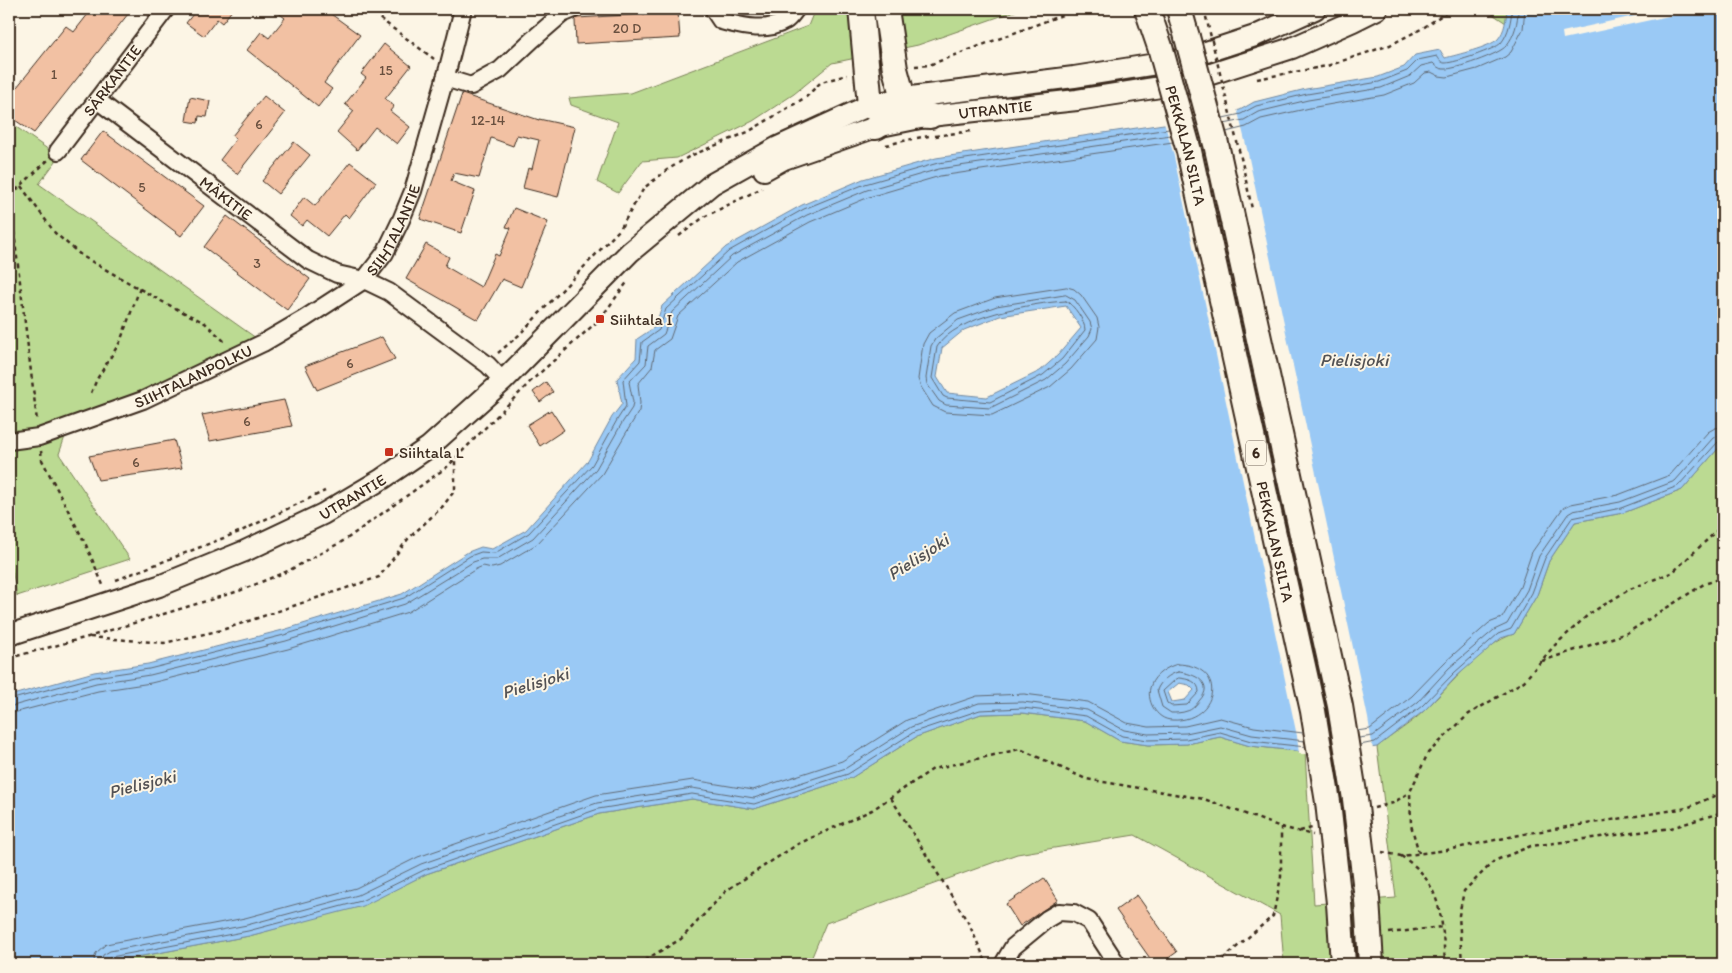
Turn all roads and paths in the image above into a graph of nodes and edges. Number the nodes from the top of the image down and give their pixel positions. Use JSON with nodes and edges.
{"nodes":[{"id":1,"x":166,"y":9,"type":"edge"},
{"id":2,"x":367,"y":9,"type":"edge"},
{"id":3,"x":463,"y":9,"type":"edge"},
{"id":4,"x":574,"y":9,"type":"edge"},
{"id":5,"x":713,"y":9,"type":"edge"},
{"id":6,"x":796,"y":9,"type":"edge"},
{"id":7,"x":861,"y":9,"type":"edge"},
{"id":8,"x":886,"y":9,"type":"edge"},
{"id":9,"x":1078,"y":9,"type":"edge"},
{"id":10,"x":1147,"y":9,"type":"edge"},
{"id":11,"x":1179,"y":9,"type":"edge"},
{"id":12,"x":1315,"y":9,"type":"edge"},
{"id":13,"x":1377,"y":9,"type":"edge"},
{"id":14,"x":1452,"y":9,"type":"edge"},
{"id":15,"x":894,"y":69,"type":"junction"},
{"id":16,"x":867,"y":71,"type":"junction"},
{"id":17,"x":446,"y":73,"type":"junction"},
{"id":18,"x":1252,"y":80,"type":"dead end"},
{"id":19,"x":1224,"y":86,"type":"dead end"},
{"id":20,"x":1214,"y":88,"type":"dead end"},
{"id":21,"x":97,"y":100,"type":"junction"},
{"id":22,"x":900,"y":106,"type":"junction"},
{"id":23,"x":930,"y":116,"type":"junction"},
{"id":24,"x":875,"y":126,"type":"junction"},
{"id":25,"x":975,"y":130,"type":"dead end"},
{"id":26,"x":58,"y":151,"type":"joint"},
{"id":27,"x":21,"y":186,"type":"junction"},
{"id":28,"x":765,"y":186,"type":"dead end"},
{"id":29,"x":9,"y":192,"type":"edge"},
{"id":30,"x":10,"y":196,"type":"edge"},
{"id":31,"x":11,"y":218,"type":"edge"},
{"id":32,"x":673,"y":241,"type":"dead end"},
{"id":33,"x":630,"y":279,"type":"dead end"},
{"id":34,"x":364,"y":280,"type":"junction"},
{"id":35,"x":140,"y":288,"type":"junction"},
{"id":36,"x":238,"y":355,"type":"junction"},
{"id":37,"x":488,"y":365,"type":"junction"},
{"id":38,"x":503,"y":381,"type":"junction"},
{"id":39,"x":91,"y":393,"type":"dead end"},
{"id":40,"x":39,"y":437,"type":"junction"},
{"id":41,"x":9,"y":440,"type":"edge"},
{"id":42,"x":455,"y":458,"type":"junction"},
{"id":43,"x":325,"y":491,"type":"dead end"},
{"id":44,"x":1723,"y":525,"type":"edge"},
{"id":45,"x":1723,"y":578,"type":"edge"},
{"id":46,"x":112,"y":581,"type":"dead end"},
{"id":47,"x":96,"y":588,"type":"dead end"},
{"id":48,"x":9,"y":635,"type":"edge"},
{"id":49,"x":88,"y":637,"type":"junction"},
{"id":50,"x":9,"y":658,"type":"edge"},
{"id":51,"x":1540,"y":662,"type":"junction"},
{"id":52,"x":1723,"y":792,"type":"edge"},
{"id":53,"x":891,"y":798,"type":"junction"},
{"id":54,"x":1723,"y":812,"type":"edge"},
{"id":55,"x":1281,"y":827,"type":"junction"},
{"id":56,"x":1317,"y":836,"type":"dead end"},
{"id":57,"x":1382,"y":852,"type":"dead end"},
{"id":58,"x":1419,"y":853,"type":"junction"},
{"id":59,"x":1401,"y":856,"type":"junction"},
{"id":60,"x":1442,"y":926,"type":"junction"},
{"id":61,"x":1389,"y":933,"type":"dead end"},
{"id":62,"x":638,"y":964,"type":"edge"},
{"id":63,"x":987,"y":964,"type":"edge"},
{"id":64,"x":1003,"y":964,"type":"edge"},
{"id":65,"x":1117,"y":964,"type":"edge"},
{"id":66,"x":1217,"y":964,"type":"edge"},
{"id":67,"x":1343,"y":964,"type":"edge"},
{"id":68,"x":1371,"y":964,"type":"edge"},
{"id":69,"x":1445,"y":964,"type":"edge"},
{"id":70,"x":1462,"y":964,"type":"edge"}],
"edges":[{"from":1,"to":21,"type":"street","name":"SÄRKÄNTIE"},
{"from":2,"to":17,"type":"path"},
{"from":3,"to":17,"type":"street","name":"SIIHTALANTIE"},
{"from":4,"to":17,"type":"street"},
{"from":5,"to":6,"type":"street"},
{"from":7,"to":16,"type":"highway"},
{"from":8,"to":15,"type":"highway"},
{"from":9,"to":15,"type":"path"},
{"from":10,"to":67,"type":"highway","name":"PEKKALAN SILTA","number":"6","bridge":true},
{"from":11,"to":68,"type":"highway","name":"PEKKALAN SILTA","number":"6","bridge":true},
{"from":12,"to":22,"type":"main road","name":"UTRANTIE"},
{"from":13,"to":23,"type":"main road","name":"UTRANTIE"},
{"from":14,"to":18,"type":"path"},
{"from":15,"to":22,"type":"highway"},
{"from":16,"to":24,"type":"highway"},
{"from":16,"to":37,"type":"path"},
{"from":17,"to":34,"type":"street","name":"SIIHTALANTIE"},
{"from":19,"to":20,"type":"path"},
{"from":21,"to":26,"type":"street","name":"SÄRKÄNTIE"},
{"from":21,"to":34,"type":"street","name":"MÄKITIE"},
{"from":22,"to":23,"type":"highway"},
{"from":22,"to":24,"type":"highway"},
{"from":23,"to":24,"type":"main road","name":"UTRANTIE"},
{"from":24,"to":25,"type":"path"},
{"from":24,"to":38,"type":"main road","name":"UTRANTIE"},
{"from":26,"to":27,"type":"path"},
{"from":27,"to":30,"type":"path"},
{"from":27,"to":35,"type":"path"},
{"from":28,"to":32,"type":"path"},
{"from":29,"to":30,"type":"path"},
{"from":30,"to":31,"type":"path"},
{"from":31,"to":40,"type":"path"},
{"from":33,"to":42,"type":"path"},
{"from":34,"to":36,"type":"street","name":"SIIHTALANPOLKU"},
{"from":34,"to":37,"type":"street","name":"SIIHTALANTIE"},
{"from":35,"to":36,"type":"path"},
{"from":35,"to":39,"type":"path"},
{"from":36,"to":40,"type":"street","name":"SIIHTALANPOLKU"},
{"from":37,"to":38,"type":"street","name":"SIIHTALANTIE"},
{"from":38,"to":48,"type":"main road","name":"UTRANTIE"},
{"from":40,"to":41,"type":"street","name":"SIIHTALANPOLKU"},
{"from":40,"to":47,"type":"path"},
{"from":42,"to":49,"type":"path"},
{"from":42,"to":49,"type":"path"},
{"from":43,"to":46,"type":"path"},
{"from":44,"to":51,"type":"path"},
{"from":45,"to":51,"type":"path"},
{"from":49,"to":50,"type":"path"},
{"from":51,"to":58,"type":"path"},
{"from":52,"to":58,"type":"path"},
{"from":53,"to":55,"type":"path"},
{"from":53,"to":62,"type":"path"},
{"from":53,"to":63,"type":"path"},
{"from":54,"to":70,"type":"path"},
{"from":55,"to":56,"type":"path"},
{"from":55,"to":66,"type":"path"},
{"from":57,"to":59,"type":"path"},
{"from":58,"to":59,"type":"path"},
{"from":59,"to":60,"type":"path"},
{"from":60,"to":61,"type":"path"},
{"from":60,"to":69,"type":"path"},
{"from":64,"to":65,"type":"street"}]}
